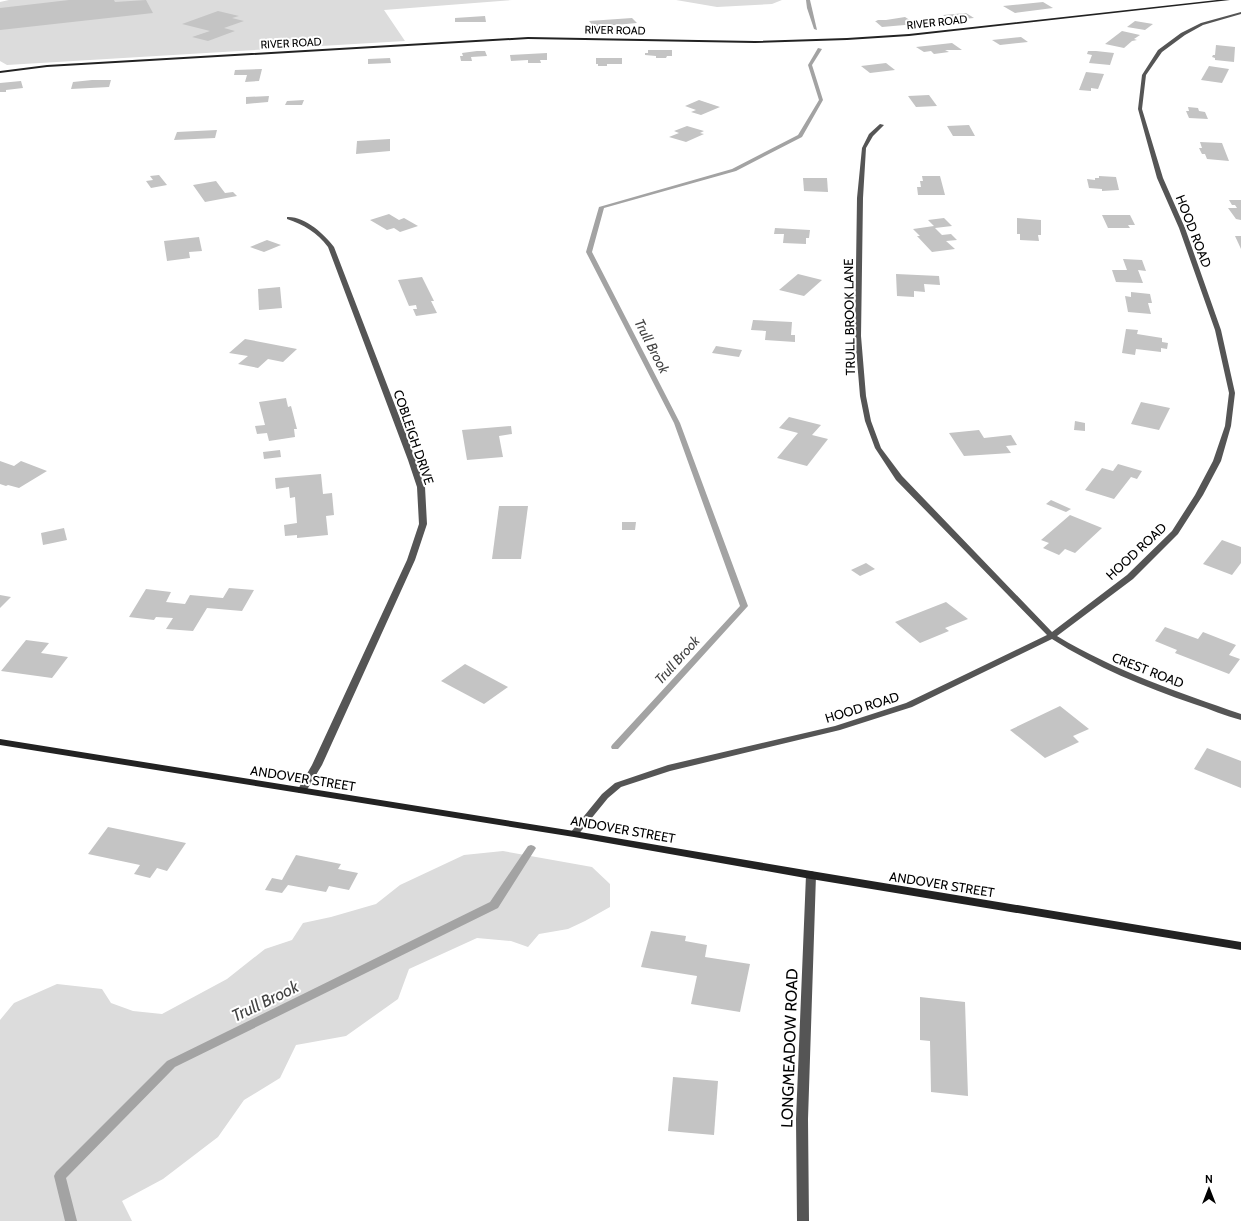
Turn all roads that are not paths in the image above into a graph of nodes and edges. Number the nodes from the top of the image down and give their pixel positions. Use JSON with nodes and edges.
{"nodes":[{"id":1,"x":1228,"y":0,"type":"edge"},
{"id":2,"x":1241,"y":12,"type":"edge"},
{"id":3,"x":0,"y":72,"type":"edge"},
{"id":4,"x":882,"y":126,"type":"dead end"},
{"id":5,"x":289,"y":218,"type":"dead end"},
{"id":6,"x":1052,"y":636,"type":"junction"},
{"id":7,"x":1241,"y":717,"type":"edge"},
{"id":8,"x":0,"y":742,"type":"edge"},
{"id":9,"x":302,"y":791,"type":"junction"},
{"id":10,"x":574,"y":834,"type":"junction"},
{"id":11,"x":811,"y":875,"type":"junction"},
{"id":12,"x":1241,"y":946,"type":"edge"},
{"id":13,"x":803,"y":1221,"type":"edge"}],
"edges":[{"from":1,"to":3,"type":"main road","name":"RIVER ROAD"},
{"from":2,"to":6,"type":"street","name":"HOOD ROAD"},
{"from":4,"to":6,"type":"street","name":"TRULL BROOK LANE"},
{"from":5,"to":9,"type":"street","name":"COBLEIGH DRIVE"},
{"from":6,"to":7,"type":"street","name":"CREST ROAD"},
{"from":6,"to":10,"type":"street","name":"HOOD ROAD"},
{"from":8,"to":9,"type":"main road","name":"ANDOVER STREET"},
{"from":9,"to":10,"type":"main road","name":"ANDOVER STREET"},
{"from":10,"to":11,"type":"main road","name":"ANDOVER STREET"},
{"from":11,"to":12,"type":"main road","name":"ANDOVER STREET"},
{"from":11,"to":13,"type":"street","name":"LONGMEADOW ROAD"}]}
